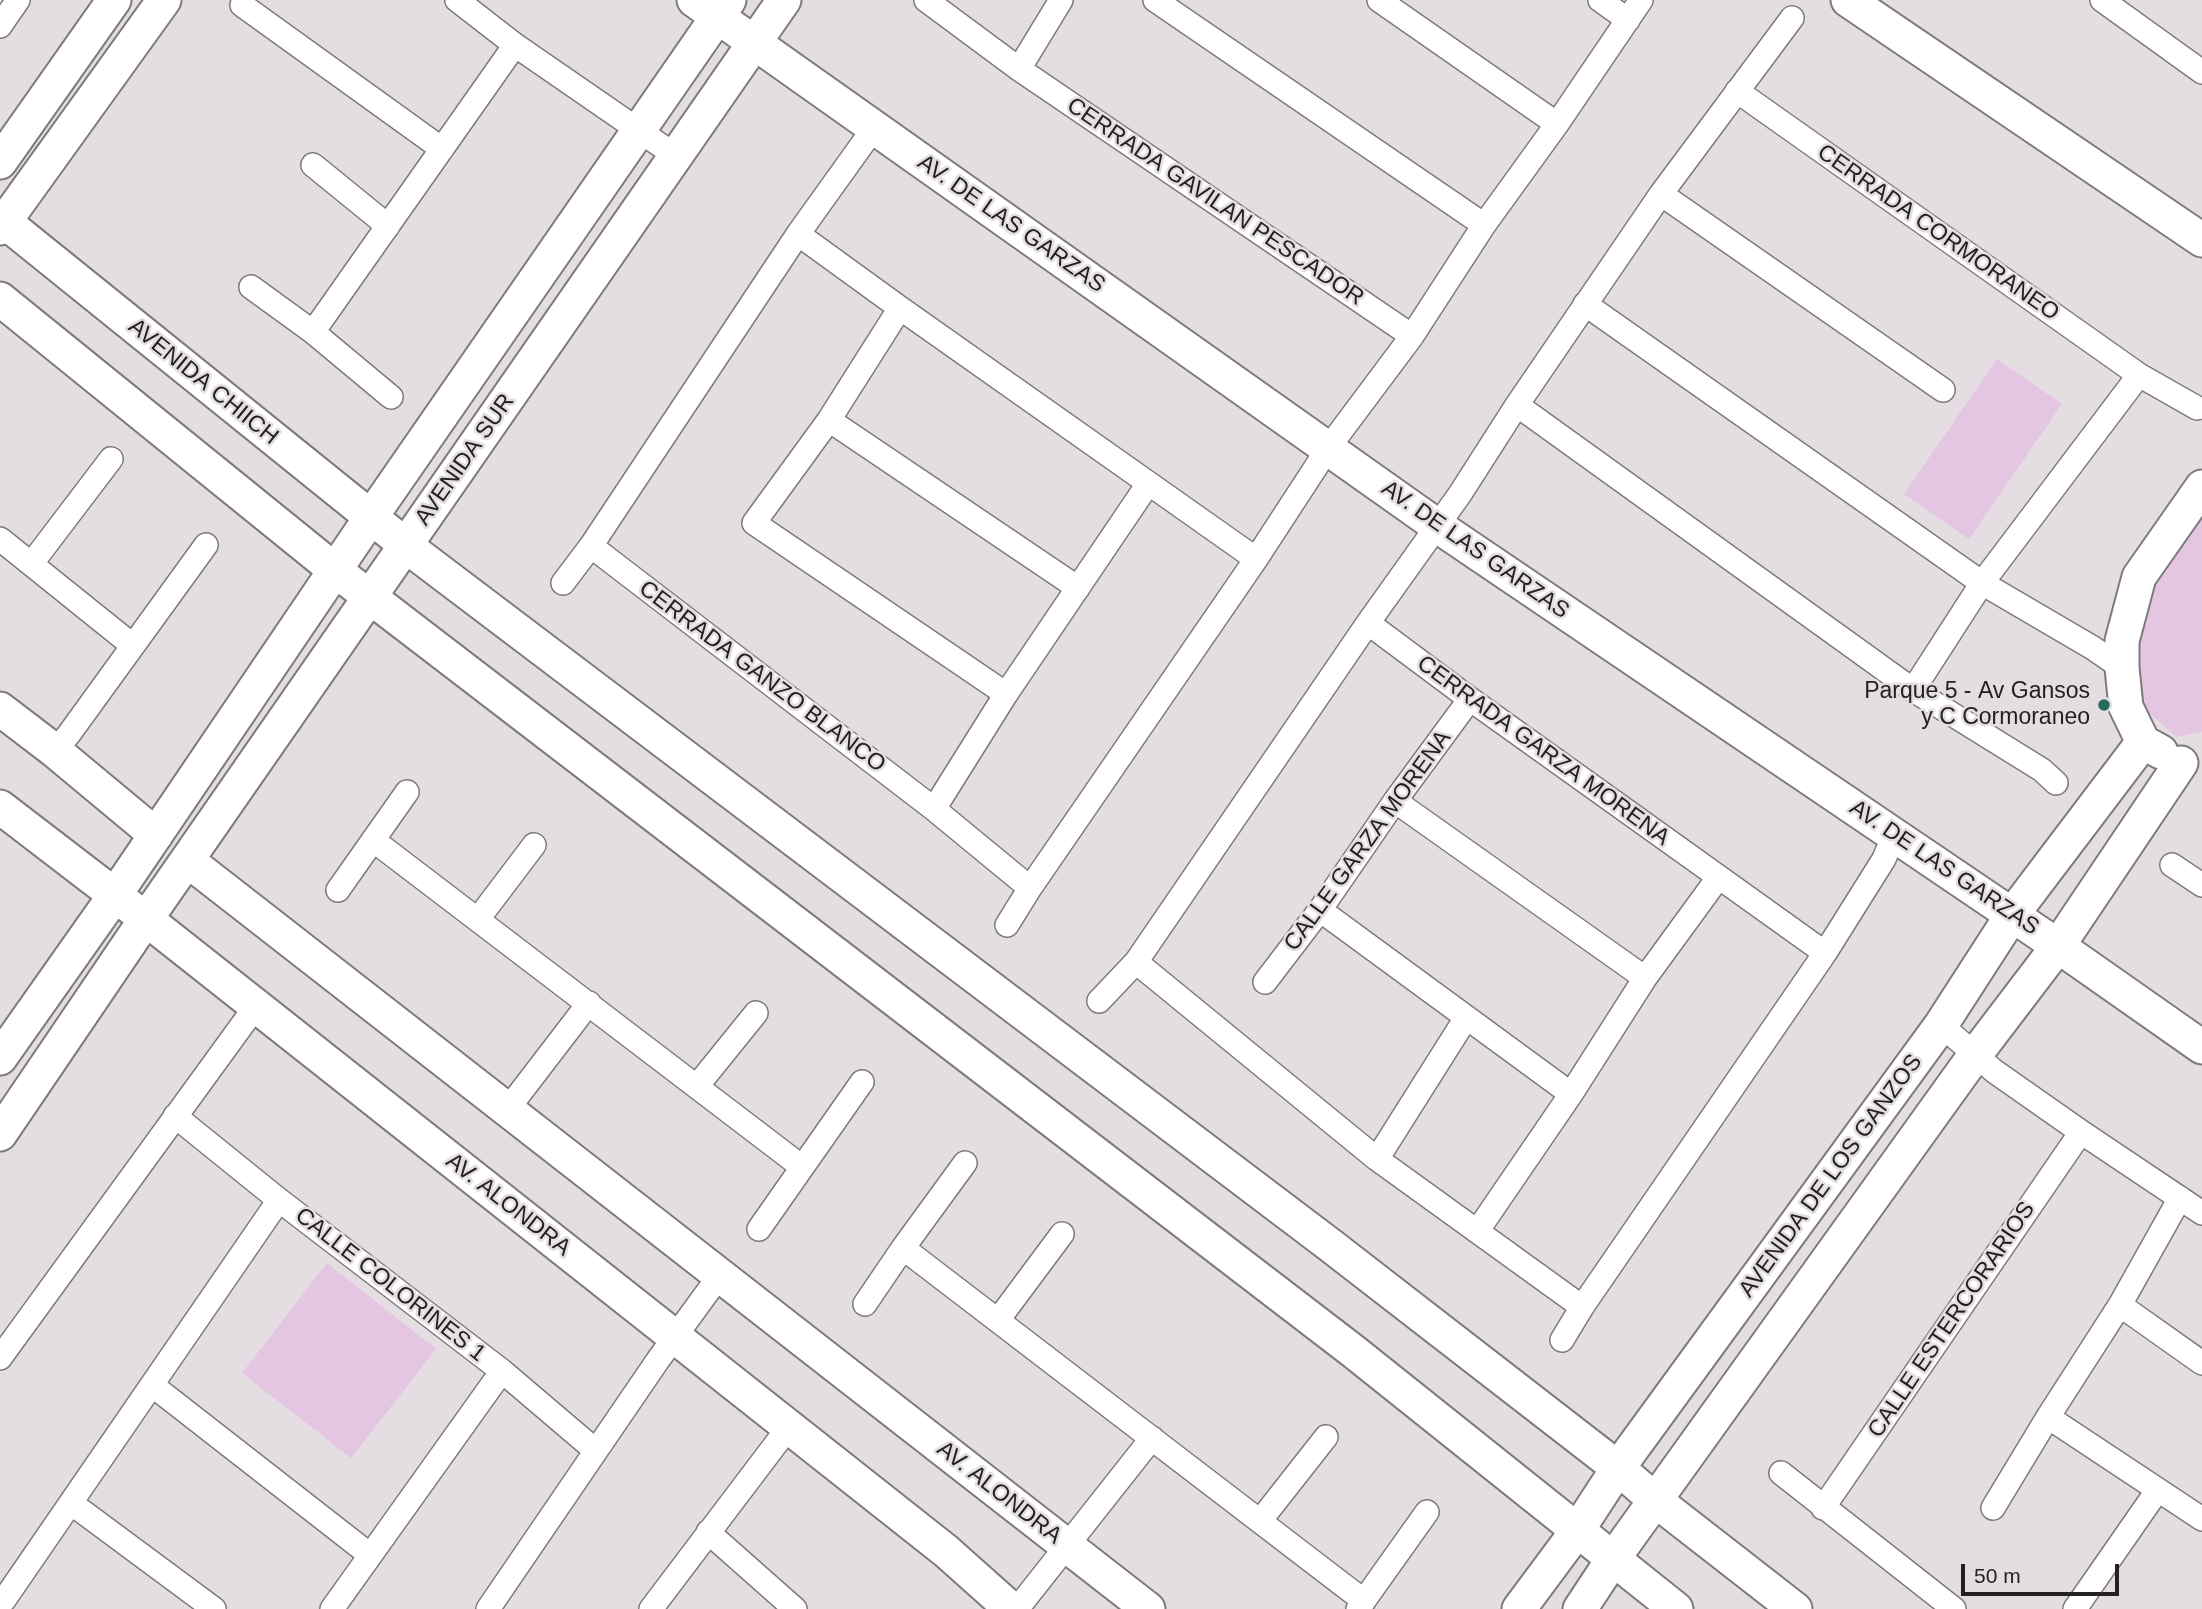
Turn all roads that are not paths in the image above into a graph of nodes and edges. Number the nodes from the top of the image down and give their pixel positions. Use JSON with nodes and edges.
{"nodes":[{"id":1,"x":18,"y":0,"type":"edge"},
{"id":2,"x":114,"y":0,"type":"edge"},
{"id":3,"x":164,"y":0,"type":"edge"},
{"id":4,"x":457,"y":0,"type":"edge"},
{"id":5,"x":784,"y":0,"type":"edge"},
{"id":6,"x":926,"y":0,"type":"edge"},
{"id":7,"x":1061,"y":0,"type":"edge"},
{"id":8,"x":1155,"y":0,"type":"edge"},
{"id":9,"x":1379,"y":0,"type":"edge"},
{"id":10,"x":1600,"y":0,"type":"edge"},
{"id":11,"x":1641,"y":0,"type":"edge"},
{"id":12,"x":1848,"y":0,"type":"edge"},
{"id":13,"x":2102,"y":0,"type":"edge"},
{"id":14,"x":242,"y":5,"type":"dead end"},
{"id":15,"x":713,"y":5,"type":"edge"},
{"id":16,"x":1792,"y":18,"type":"dead end"},
{"id":17,"x":1628,"y":20,"type":"junction"},
{"id":18,"x":0,"y":26,"type":"edge"},
{"id":19,"x":754,"y":43,"type":"junction"},
{"id":20,"x":515,"y":45,"type":"junction"},
{"id":21,"x":1019,"y":69,"type":"junction"},
{"id":22,"x":2202,"y":72,"type":"edge"},
{"id":23,"x":1737,"y":91,"type":"junction"},
{"id":24,"x":1557,"y":124,"type":"junction"},
{"id":25,"x":632,"y":127,"type":"junction"},
{"id":26,"x":865,"y":141,"type":"junction"},
{"id":27,"x":442,"y":149,"type":"junction"},
{"id":28,"x":676,"y":156,"type":"junction"},
{"id":29,"x":0,"y":162,"type":"edge"},
{"id":30,"x":313,"y":165,"type":"dead end"},
{"id":31,"x":1661,"y":194,"type":"junction"},
{"id":32,"x":1,"y":223,"type":"edge"},
{"id":33,"x":1484,"y":225,"type":"junction"},
{"id":34,"x":388,"y":226,"type":"junction"},
{"id":35,"x":799,"y":234,"type":"junction"},
{"id":36,"x":2202,"y":240,"type":"edge"},
{"id":37,"x":251,"y":287,"type":"dead end"},
{"id":38,"x":0,"y":299,"type":"edge"},
{"id":39,"x":1585,"y":304,"type":"junction"},
{"id":40,"x":900,"y":308,"type":"junction"},
{"id":41,"x":313,"y":332,"type":"junction"},
{"id":42,"x":1412,"y":336,"type":"junction"},
{"id":43,"x":2139,"y":376,"type":"junction"},
{"id":44,"x":1943,"y":390,"type":"dead end"},
{"id":45,"x":391,"y":397,"type":"dead end"},
{"id":46,"x":1517,"y":405,"type":"junction"},
{"id":47,"x":2197,"y":408,"type":"dead end"},
{"id":48,"x":828,"y":420,"type":"junction"},
{"id":49,"x":1337,"y":436,"type":"junction"},
{"id":50,"x":111,"y":459,"type":"dead end"},
{"id":51,"x":1148,"y":484,"type":"junction"},
{"id":52,"x":2202,"y":487,"type":"edge"},
{"id":53,"x":371,"y":517,"type":"junction"},
{"id":54,"x":1430,"y":534,"type":"junction"},
{"id":55,"x":0,"y":539,"type":"edge"},
{"id":56,"x":206,"y":545,"type":"dead end"},
{"id":57,"x":407,"y":545,"type":"junction"},
{"id":58,"x":591,"y":546,"type":"junction"},
{"id":59,"x":1256,"y":559,"type":"junction"},
{"id":60,"x":32,"y":563,"type":"junction"},
{"id":61,"x":336,"y":571,"type":"junction"},
{"id":62,"x":563,"y":583,"type":"dead end"},
{"id":63,"x":1982,"y":583,"type":"junction"},
{"id":64,"x":1078,"y":588,"type":"junction"},
{"id":65,"x":370,"y":598,"type":"junction"},
{"id":66,"x":1368,"y":623,"type":"junction"},
{"id":67,"x":132,"y":645,"type":"junction"},
{"id":68,"x":2122,"y":668,"type":"junction"},
{"id":69,"x":1913,"y":690,"type":"junction"},
{"id":70,"x":1006,"y":694,"type":"junction"},
{"id":71,"x":1470,"y":699,"type":"junction"},
{"id":72,"x":0,"y":709,"type":"edge"},
{"id":73,"x":2143,"y":742,"type":"junction"},
{"id":74,"x":62,"y":743,"type":"junction"},
{"id":75,"x":2192,"y":761,"type":"edge"},
{"id":76,"x":2056,"y":783,"type":"dead end"},
{"id":77,"x":407,"y":792,"type":"dead end"},
{"id":78,"x":1395,"y":801,"type":"junction"},
{"id":79,"x":0,"y":807,"type":"edge"},
{"id":80,"x":933,"y":809,"type":"junction"},
{"id":81,"x":156,"y":835,"type":"junction"},
{"id":82,"x":373,"y":840,"type":"junction"},
{"id":83,"x":534,"y":845,"type":"dead end"},
{"id":84,"x":1889,"y":847,"type":"junction"},
{"id":85,"x":187,"y":860,"type":"junction"},
{"id":86,"x":2172,"y":864,"type":"dead end"},
{"id":87,"x":1718,"y":878,"type":"junction"},
{"id":88,"x":2202,"y":885,"type":"edge"},
{"id":89,"x":1030,"y":888,"type":"junction"},
{"id":90,"x":338,"y":890,"type":"dead end"},
{"id":91,"x":115,"y":895,"type":"junction"},
{"id":92,"x":1320,"y":910,"type":"junction"},
{"id":93,"x":2012,"y":915,"type":"junction"},
{"id":94,"x":146,"y":919,"type":"junction"},
{"id":95,"x":478,"y":919,"type":"junction"},
{"id":96,"x":1007,"y":925,"type":"dead end"},
{"id":97,"x":2058,"y":946,"type":"junction"},
{"id":98,"x":1825,"y":953,"type":"junction"},
{"id":99,"x":1136,"y":962,"type":"junction"},
{"id":100,"x":1645,"y":978,"type":"junction"},
{"id":101,"x":1265,"y":982,"type":"dead end"},
{"id":102,"x":1098,"y":1001,"type":"dead end"},
{"id":103,"x":589,"y":1003,"type":"junction"},
{"id":104,"x":756,"y":1013,"type":"dead end"},
{"id":105,"x":248,"y":1016,"type":"junction"},
{"id":106,"x":1466,"y":1018,"type":"junction"},
{"id":107,"x":1941,"y":1024,"type":"junction"},
{"id":108,"x":2202,"y":1047,"type":"edge"},
{"id":109,"x":1975,"y":1055,"type":"junction"},
{"id":110,"x":0,"y":1058,"type":"edge"},
{"id":111,"x":862,"y":1082,"type":"dead end"},
{"id":112,"x":697,"y":1086,"type":"junction"},
{"id":113,"x":1571,"y":1094,"type":"junction"},
{"id":114,"x":508,"y":1110,"type":"junction"},
{"id":115,"x":176,"y":1116,"type":"junction"},
{"id":116,"x":2081,"y":1132,"type":"junction"},
{"id":117,"x":0,"y":1133,"type":"edge"},
{"id":118,"x":1377,"y":1159,"type":"junction"},
{"id":119,"x":965,"y":1163,"type":"dead end"},
{"id":120,"x":802,"y":1167,"type":"junction"},
{"id":121,"x":2180,"y":1198,"type":"junction"},
{"id":122,"x":279,"y":1200,"type":"junction"},
{"id":123,"x":2202,"y":1213,"type":"edge"},
{"id":124,"x":759,"y":1229,"type":"dead end"},
{"id":125,"x":1478,"y":1230,"type":"junction"},
{"id":126,"x":1062,"y":1234,"type":"dead end"},
{"id":127,"x":903,"y":1248,"type":"junction"},
{"id":128,"x":719,"y":1275,"type":"junction"},
{"id":129,"x":865,"y":1304,"type":"dead end"},
{"id":130,"x":2120,"y":1305,"type":"junction"},
{"id":131,"x":1582,"y":1307,"type":"junction"},
{"id":132,"x":998,"y":1320,"type":"junction"},
{"id":133,"x":1562,"y":1340,"type":"dead end"},
{"id":134,"x":666,"y":1348,"type":"junction"},
{"id":135,"x":0,"y":1358,"type":"edge"},
{"id":136,"x":2202,"y":1363,"type":"edge"},
{"id":137,"x":502,"y":1371,"type":"junction"},
{"id":138,"x":152,"y":1385,"type":"junction"},
{"id":139,"x":2048,"y":1418,"type":"junction"},
{"id":140,"x":782,"y":1436,"type":"junction"},
{"id":141,"x":1326,"y":1437,"type":"dead end"},
{"id":142,"x":1152,"y":1438,"type":"junction"},
{"id":143,"x":596,"y":1451,"type":"junction"},
{"id":144,"x":1618,"y":1468,"type":"junction"},
{"id":145,"x":1781,"y":1473,"type":"dead end"},
{"id":146,"x":2157,"y":1491,"type":"junction"},
{"id":147,"x":1655,"y":1500,"type":"junction"},
{"id":148,"x":71,"y":1503,"type":"junction"},
{"id":149,"x":1823,"y":1508,"type":"junction"},
{"id":150,"x":1993,"y":1508,"type":"dead end"},
{"id":151,"x":1427,"y":1512,"type":"dead end"},
{"id":152,"x":2202,"y":1519,"type":"edge"},
{"id":153,"x":1260,"y":1521,"type":"junction"},
{"id":154,"x":1577,"y":1531,"type":"junction"},
{"id":155,"x":708,"y":1532,"type":"junction"},
{"id":156,"x":1072,"y":1538,"type":"junction"},
{"id":157,"x":370,"y":1555,"type":"junction"},
{"id":158,"x":1613,"y":1559,"type":"junction"},
{"id":159,"x":6,"y":1602,"type":"edge"},
{"id":160,"x":1361,"y":1605,"type":"edge"},
{"id":161,"x":214,"y":1609,"type":"edge"},
{"id":162,"x":332,"y":1609,"type":"edge"},
{"id":163,"x":488,"y":1609,"type":"edge"},
{"id":164,"x":651,"y":1609,"type":"edge"},
{"id":165,"x":795,"y":1609,"type":"edge"},
{"id":166,"x":1011,"y":1609,"type":"edge"},
{"id":167,"x":1017,"y":1609,"type":"edge"},
{"id":168,"x":1148,"y":1609,"type":"edge"},
{"id":169,"x":1519,"y":1609,"type":"edge"},
{"id":170,"x":1580,"y":1609,"type":"edge"},
{"id":171,"x":1676,"y":1609,"type":"edge"},
{"id":172,"x":1794,"y":1609,"type":"edge"},
{"id":173,"x":1954,"y":1609,"type":"edge"},
{"id":174,"x":2075,"y":1609,"type":"edge"}],
"edges":[{"from":1,"to":18,"type":"street"},
{"from":2,"to":29,"type":"main road"},
{"from":3,"to":32,"type":"main road"},
{"from":4,"to":20,"type":"street"},
{"from":5,"to":19,"type":"main road","name":"AVENIDA SUR"},
{"from":6,"to":21,"type":"street","name":"CERRADA GAVILAN PESCADOR"},
{"from":7,"to":21,"type":"street"},
{"from":8,"to":33,"type":"street"},
{"from":9,"to":24,"type":"street"},
{"from":10,"to":17,"type":"street"},
{"from":11,"to":17,"type":"street"},
{"from":12,"to":36,"type":"main road"},
{"from":13,"to":22,"type":"street"},
{"from":14,"to":27,"type":"street"},
{"from":15,"to":19,"type":"main road","name":"AV. DE LAS GARZAS"},
{"from":15,"to":25,"type":"main road","name":"AVENIDA SUR"},
{"from":16,"to":23,"type":"street"},
{"from":17,"to":24,"type":"street"},
{"from":19,"to":26,"type":"main road","name":"AV. DE LAS GARZAS"},
{"from":19,"to":28,"type":"main road","name":"AVENIDA SUR"},
{"from":20,"to":25,"type":"street"},
{"from":20,"to":27,"type":"street"},
{"from":21,"to":42,"type":"street","name":"CERRADA GAVILAN PESCADOR"},
{"from":23,"to":31,"type":"street"},
{"from":23,"to":43,"type":"street","name":"CERRADA CORMORANEO"},
{"from":24,"to":33,"type":"street"},
{"from":25,"to":28,"type":"street"},
{"from":25,"to":53,"type":"main road","name":"AVENIDA SUR"},
{"from":26,"to":35,"type":"street"},
{"from":26,"to":49,"type":"main road","name":"AV. DE LAS GARZAS"},
{"from":27,"to":34,"type":"street"},
{"from":28,"to":57,"type":"main road","name":"AVENIDA SUR"},
{"from":30,"to":34,"type":"street"},
{"from":31,"to":39,"type":"street"},
{"from":31,"to":44,"type":"street"},
{"from":32,"to":53,"type":"main road","name":"AVENIDA CHIICH"},
{"from":33,"to":42,"type":"street"},
{"from":34,"to":41,"type":"street"},
{"from":35,"to":40,"type":"street"},
{"from":35,"to":58,"type":"street"},
{"from":37,"to":41,"type":"street"},
{"from":38,"to":61,"type":"main road"},
{"from":39,"to":46,"type":"street"},
{"from":39,"to":63,"type":"street"},
{"from":40,"to":48,"type":"street"},
{"from":40,"to":51,"type":"street"},
{"from":41,"to":45,"type":"street"},
{"from":42,"to":49,"type":"street"},
{"from":43,"to":47,"type":"street","name":"CERRADA CORMORANEO"},
{"from":43,"to":63,"type":"street"},
{"from":46,"to":54,"type":"street"},
{"from":46,"to":69,"type":"street"},
{"from":48,"to":64,"type":"street"},
{"from":48,"to":70,"type":"street"},
{"from":49,"to":54,"type":"main road","name":"AV. DE LAS GARZAS"},
{"from":49,"to":59,"type":"street"},
{"from":50,"to":60,"type":"street"},
{"from":51,"to":59,"type":"street"},
{"from":51,"to":64,"type":"street"},
{"from":52,"to":68,"type":"main road"},
{"from":53,"to":57,"type":"main road","name":"AVENIDA CHIICH"},
{"from":53,"to":61,"type":"main road","name":"AVENIDA SUR"},
{"from":54,"to":66,"type":"street"},
{"from":54,"to":84,"type":"main road","name":"AV. DE LAS GARZAS"},
{"from":55,"to":60,"type":"street"},
{"from":56,"to":67,"type":"street"},
{"from":57,"to":65,"type":"main road","name":"AVENIDA SUR"},
{"from":57,"to":144,"type":"main road","name":"AVENIDA CHIICH"},
{"from":58,"to":62,"type":"street"},
{"from":58,"to":80,"type":"street","name":"CERRADA GANZO BLANCO"},
{"from":59,"to":89,"type":"street"},
{"from":60,"to":67,"type":"street"},
{"from":61,"to":65,"type":"main road"},
{"from":61,"to":81,"type":"main road","name":"AVENIDA SUR"},
{"from":63,"to":68,"type":"street"},
{"from":63,"to":69,"type":"street"},
{"from":64,"to":70,"type":"street"},
{"from":65,"to":85,"type":"main road","name":"AVENIDA SUR"},
{"from":65,"to":154,"type":"main road"},
{"from":66,"to":71,"type":"street","name":"CERRADA GARZA MORENA"},
{"from":66,"to":99,"type":"street"},
{"from":67,"to":74,"type":"street"},
{"from":68,"to":73,"type":"main road"},
{"from":69,"to":76,"type":"street"},
{"from":70,"to":80,"type":"street"},
{"from":71,"to":78,"type":"street","name":"CALLE GARZA MORENA"},
{"from":71,"to":87,"type":"street","name":"CERRADA GARZA MORENA"},
{"from":72,"to":74,"type":"main road"},
{"from":73,"to":75,"type":"main road"},
{"from":73,"to":93,"type":"main road","name":"AVENIDA DE LOS GANZOS"},
{"from":74,"to":81,"type":"main road"},
{"from":75,"to":97,"type":"main road","name":"AVENIDA DE LOS GANZOS"},
{"from":77,"to":82,"type":"street"},
{"from":78,"to":92,"type":"street","name":"CALLE GARZA MORENA"},
{"from":78,"to":100,"type":"street"},
{"from":79,"to":91,"type":"main road","name":"AV. ALONDRA"},
{"from":80,"to":89,"type":"street","name":"CERRADA GANZO BLANCO"},
{"from":81,"to":85,"type":"street"},
{"from":81,"to":91,"type":"main road","name":"AVENIDA SUR"},
{"from":82,"to":90,"type":"street"},
{"from":82,"to":95,"type":"street"},
{"from":83,"to":95,"type":"street"},
{"from":84,"to":93,"type":"main road","name":"AV. DE LAS GARZAS"},
{"from":84,"to":98,"type":"street"},
{"from":85,"to":94,"type":"main road","name":"AVENIDA SUR"},
{"from":85,"to":114,"type":"main road","name":"AV. ALONDRA"},
{"from":86,"to":88,"type":"street"},
{"from":87,"to":98,"type":"street","name":"CERRADA GARZA MORENA"},
{"from":87,"to":100,"type":"street"},
{"from":89,"to":96,"type":"street"},
{"from":91,"to":94,"type":"main road","name":"AV. ALONDRA"},
{"from":91,"to":110,"type":"main road","name":"AVENIDA SUR"},
{"from":92,"to":101,"type":"street","name":"CALLE GARZA MORENA"},
{"from":92,"to":106,"type":"street"},
{"from":93,"to":97,"type":"main road","name":"AV. DE LAS GARZAS"},
{"from":93,"to":107,"type":"main road","name":"AVENIDA DE LOS GANZOS"},
{"from":94,"to":105,"type":"main road","name":"AV. ALONDRA"},
{"from":94,"to":117,"type":"main road","name":"AVENIDA SUR"},
{"from":95,"to":103,"type":"street"},
{"from":97,"to":108,"type":"main road","name":"AV. DE LAS GARZAS"},
{"from":97,"to":109,"type":"main road","name":"AVENIDA DE LOS GANZOS"},
{"from":98,"to":131,"type":"street"},
{"from":99,"to":102,"type":"street"},
{"from":99,"to":118,"type":"street"},
{"from":100,"to":113,"type":"street"},
{"from":103,"to":112,"type":"street"},
{"from":103,"to":114,"type":"street"},
{"from":104,"to":112,"type":"street"},
{"from":105,"to":115,"type":"street"},
{"from":105,"to":134,"type":"main road","name":"AV. ALONDRA"},
{"from":106,"to":113,"type":"street"},
{"from":106,"to":118,"type":"street"},
{"from":107,"to":109,"type":"street"},
{"from":107,"to":144,"type":"main road","name":"AVENIDA DE LOS GANZOS"},
{"from":109,"to":116,"type":"street"},
{"from":109,"to":147,"type":"main road","name":"AVENIDA DE LOS GANZOS"},
{"from":111,"to":120,"type":"street"},
{"from":112,"to":120,"type":"street"},
{"from":113,"to":125,"type":"street"},
{"from":114,"to":128,"type":"main road","name":"AV. ALONDRA"},
{"from":115,"to":122,"type":"street","name":"CALLE COLORINES 1"},
{"from":115,"to":135,"type":"street"},
{"from":116,"to":121,"type":"street"},
{"from":116,"to":149,"type":"street","name":"CALLE ESTERCORARIOS"},
{"from":118,"to":125,"type":"street"},
{"from":119,"to":127,"type":"street"},
{"from":120,"to":124,"type":"street"},
{"from":121,"to":123,"type":"street"},
{"from":121,"to":130,"type":"street"},
{"from":122,"to":137,"type":"street","name":"CALLE COLORINES 1"},
{"from":122,"to":138,"type":"street","name":"CALLE COLORINES 1"},
{"from":125,"to":131,"type":"street"},
{"from":126,"to":132,"type":"street"},
{"from":127,"to":129,"type":"street"},
{"from":127,"to":132,"type":"street"},
{"from":128,"to":134,"type":"street"},
{"from":128,"to":156,"type":"main road","name":"AV. ALONDRA"},
{"from":130,"to":136,"type":"street"},
{"from":130,"to":139,"type":"street"},
{"from":131,"to":133,"type":"street"},
{"from":132,"to":142,"type":"street"},
{"from":134,"to":140,"type":"main road","name":"AV. ALONDRA"},
{"from":134,"to":143,"type":"street"},
{"from":137,"to":143,"type":"street","name":"CALLE COLORINES 1"},
{"from":137,"to":157,"type":"street","name":"CALLE COLORINES 1"},
{"from":138,"to":148,"type":"street","name":"CALLE COLORINES 1"},
{"from":138,"to":157,"type":"street"},
{"from":139,"to":146,"type":"street"},
{"from":139,"to":150,"type":"street"},
{"from":140,"to":155,"type":"street"},
{"from":140,"to":166,"type":"main road","name":"AV. ALONDRA"},
{"from":141,"to":153,"type":"street"},
{"from":142,"to":153,"type":"street"},
{"from":142,"to":156,"type":"street"},
{"from":143,"to":163,"type":"street"},
{"from":144,"to":147,"type":"main road","name":"AVENIDA CHIICH"},
{"from":144,"to":154,"type":"main road","name":"AVENIDA DE LOS GANZOS"},
{"from":145,"to":149,"type":"street"},
{"from":146,"to":152,"type":"street"},
{"from":146,"to":174,"type":"street"},
{"from":147,"to":158,"type":"main road","name":"AVENIDA DE LOS GANZOS"},
{"from":147,"to":172,"type":"main road","name":"AVENIDA CHIICH"},
{"from":148,"to":159,"type":"street","name":"CALLE COLORINES 1"},
{"from":148,"to":161,"type":"street"},
{"from":149,"to":173,"type":"street"},
{"from":151,"to":160,"type":"street"},
{"from":153,"to":160,"type":"street"},
{"from":154,"to":158,"type":"main road"},
{"from":154,"to":169,"type":"main road","name":"AVENIDA DE LOS GANZOS"},
{"from":155,"to":164,"type":"street"},
{"from":155,"to":165,"type":"street"},
{"from":156,"to":167,"type":"street"},
{"from":156,"to":168,"type":"main road","name":"AV. ALONDRA"},
{"from":157,"to":162,"type":"street","name":"CALLE COLORINES 1"},
{"from":158,"to":170,"type":"main road","name":"AVENIDA DE LOS GANZOS"},
{"from":158,"to":171,"type":"main road"}]}
